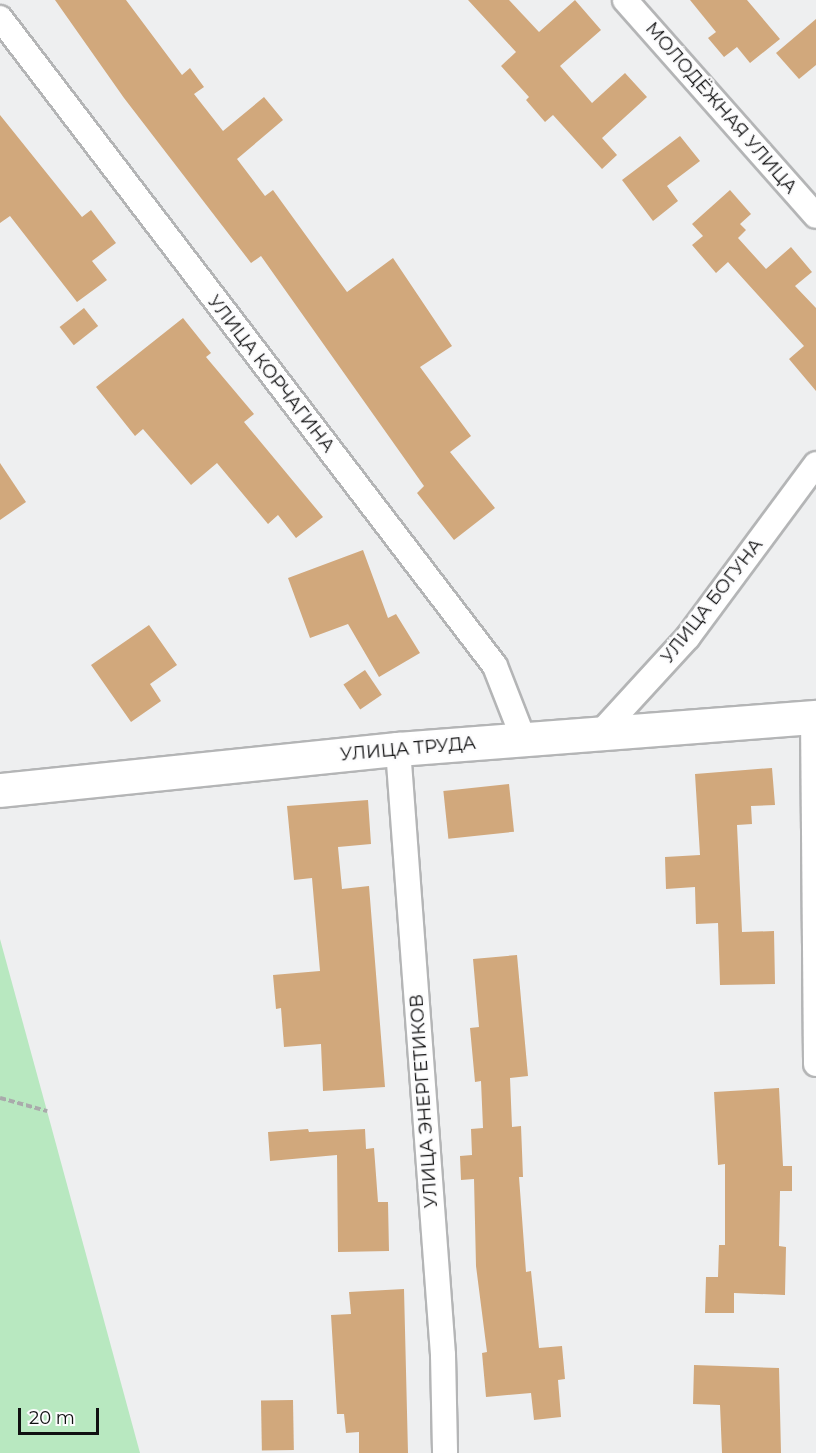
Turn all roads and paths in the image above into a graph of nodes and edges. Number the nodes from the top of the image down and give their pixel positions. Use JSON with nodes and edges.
{"nodes":[{"id":1,"x":626,"y":0,"type":"edge"},
{"id":2,"x":0,"y":18,"type":"edge"},
{"id":3,"x":816,"y":216,"type":"edge"},
{"id":4,"x":816,"y":464,"type":"edge"},
{"id":5,"x":814,"y":717,"type":"edge"},
{"id":6,"x":601,"y":732,"type":"junction"},
{"id":7,"x":524,"y":740,"type":"junction"},
{"id":8,"x":398,"y":749,"type":"junction"},
{"id":9,"x":0,"y":790,"type":"edge"},
{"id":10,"x":816,"y":1064,"type":"edge"},
{"id":11,"x":0,"y":1098,"type":"edge"},
{"id":12,"x":47,"y":1111,"type":"dead end"},
{"id":13,"x":445,"y":1453,"type":"edge"}],
"edges":[{"from":1,"to":3,"type":"street","name":"МОЛОДЁЖНАЯ УЛИЦА"},
{"from":2,"to":7,"type":"street","name":"УЛИЦА КОРЧАГИНА"},
{"from":4,"to":6,"type":"street","name":"УЛИЦА БОГУНА"},
{"from":5,"to":6,"type":"street","name":"УЛИЦА ТРУДА"},
{"from":5,"to":10,"type":"street"},
{"from":6,"to":7,"type":"street","name":"УЛИЦА ТРУДА"},
{"from":7,"to":8,"type":"street","name":"УЛИЦА ТРУДА"},
{"from":8,"to":9,"type":"street","name":"УЛИЦА ТРУДА"},
{"from":8,"to":13,"type":"street","name":"УЛИЦА ЭНЕРГЕТИКОВ"},
{"from":11,"to":12,"type":"path"}]}
